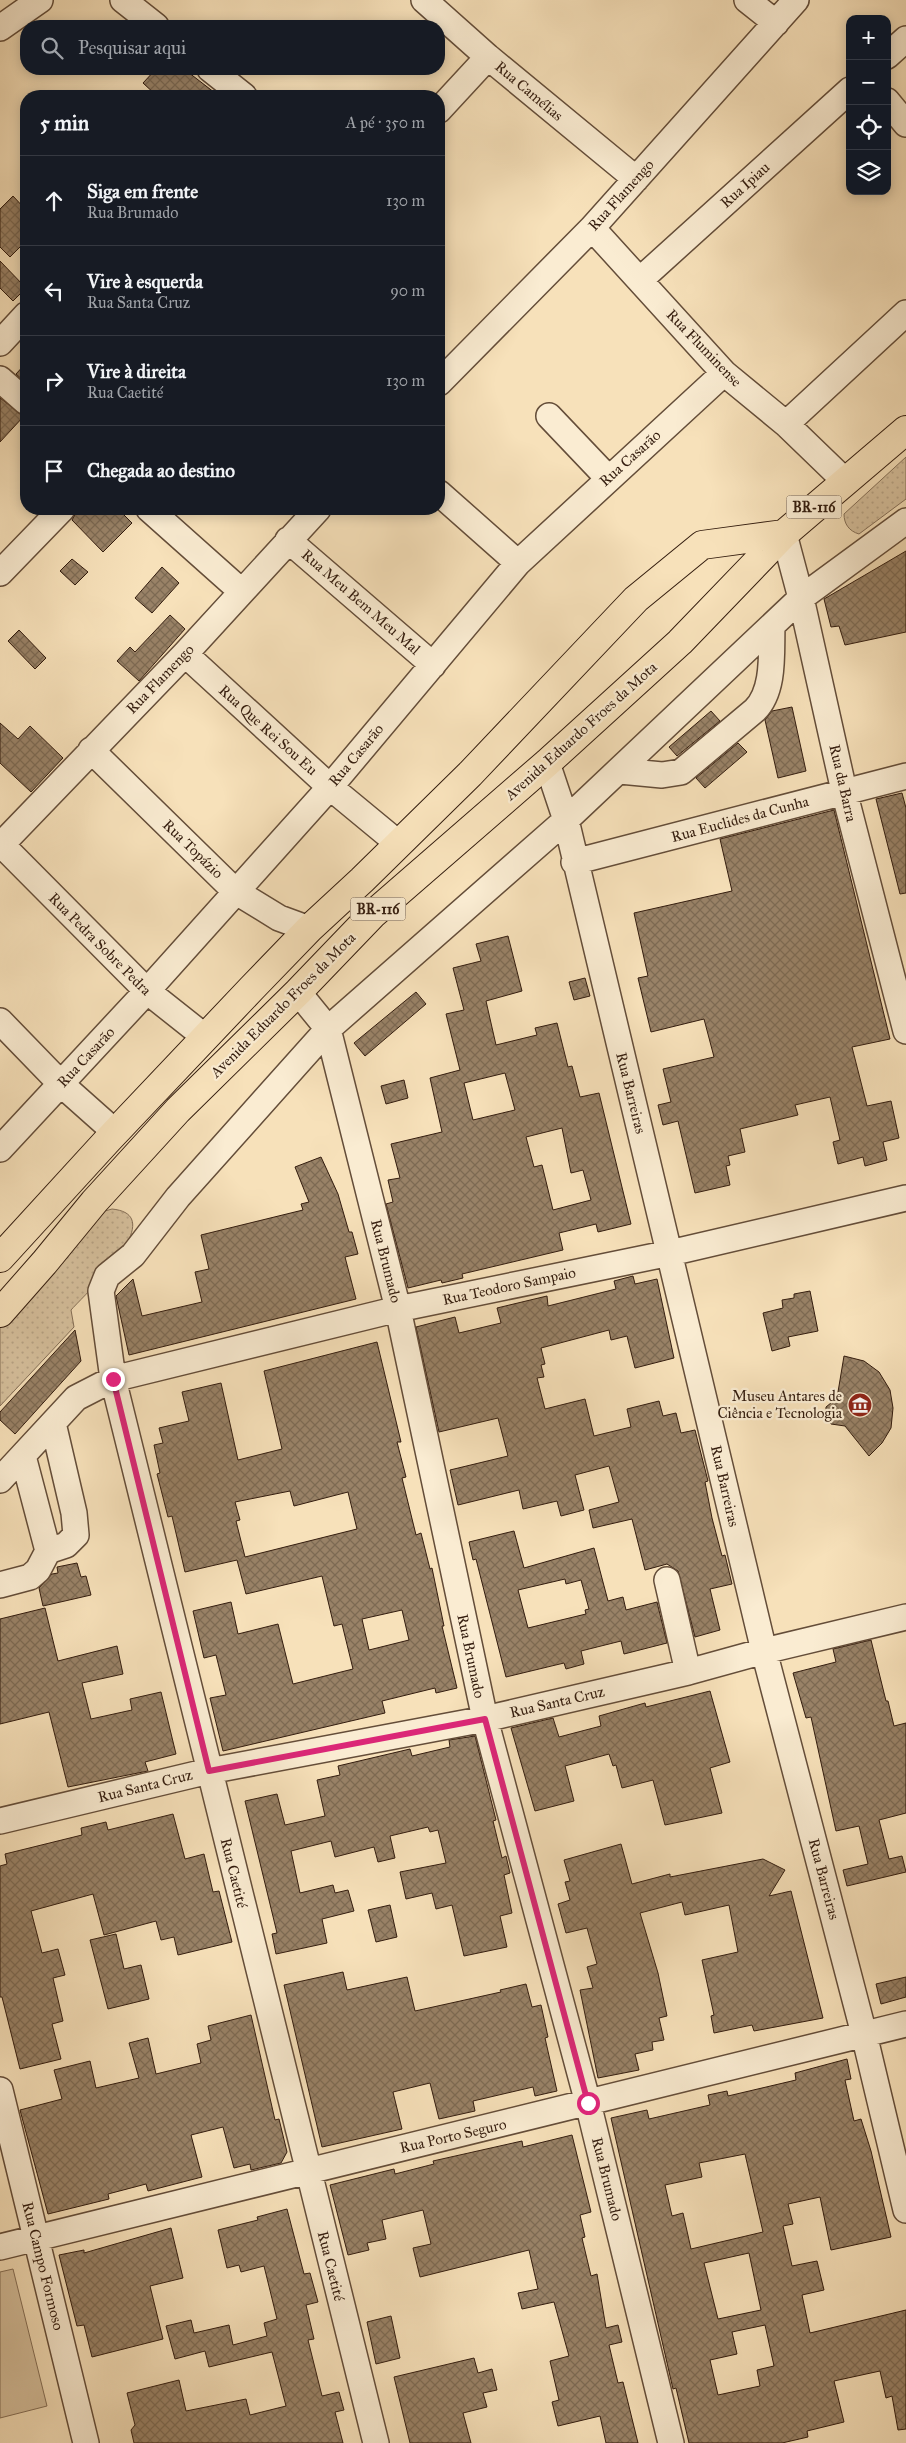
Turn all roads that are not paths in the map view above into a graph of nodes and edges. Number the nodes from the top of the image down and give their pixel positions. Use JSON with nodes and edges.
{"nodes":[{"id":1,"x":40,"y":0,"type":"edge"},
{"id":2,"x":123,"y":0,"type":"edge"},
{"id":3,"x":424,"y":0,"type":"edge"},
{"id":4,"x":747,"y":0,"type":"edge"},
{"id":5,"x":796,"y":0,"type":"edge"},
{"id":6,"x":148,"y":20,"type":"edge"},
{"id":7,"x":776,"y":23,"type":"junction"},
{"id":8,"x":0,"y":28,"type":"edge"},
{"id":9,"x":906,"y":39,"type":"edge"},
{"id":10,"x":891,"y":52,"type":"edge"},
{"id":11,"x":488,"y":57,"type":"junction"},
{"id":12,"x":217,"y":75,"type":"edge"},
{"id":13,"x":234,"y":90,"type":"edge"},
{"id":14,"x":846,"y":94,"type":"edge"},
{"id":15,"x":445,"y":104,"type":"edge"},
{"id":16,"x":890,"y":105,"type":"edge"},
{"id":17,"x":906,"y":124,"type":"edge"},
{"id":18,"x":636,"y":179,"type":"junction"},
{"id":19,"x":592,"y":228,"type":"junction"},
{"id":20,"x":640,"y":280,"type":"junction"},
{"id":21,"x":906,"y":313,"type":"edge"},
{"id":22,"x":20,"y":321,"type":"edge"},
{"id":23,"x":0,"y":343,"type":"edge"},
{"id":24,"x":724,"y":373,"type":"junction"},
{"id":25,"x":445,"y":376,"type":"edge"},
{"id":26,"x":0,"y":379,"type":"edge"},
{"id":27,"x":20,"y":397,"type":"edge"},
{"id":28,"x":549,"y":416,"type":"dead end"},
{"id":29,"x":786,"y":424,"type":"junction"},
{"id":30,"x":906,"y":430,"type":"edge"},
{"id":31,"x":608,"y":478,"type":"junction"},
{"id":32,"x":845,"y":481,"type":"junction"},
{"id":33,"x":445,"y":498,"type":"edge"},
{"id":34,"x":56,"y":515,"type":"edge"},
{"id":35,"x":156,"y":515,"type":"edge"},
{"id":36,"x":312,"y":515,"type":"edge"},
{"id":37,"x":906,"y":522,"type":"edge"},
{"id":38,"x":784,"y":534,"type":"junction"},
{"id":39,"x":288,"y":540,"type":"junction"},
{"id":40,"x":518,"y":563,"type":"junction"},
{"id":41,"x":0,"y":573,"type":"edge"},
{"id":42,"x":241,"y":592,"type":"junction"},
{"id":43,"x":801,"y":598,"type":"junction"},
{"id":44,"x":772,"y":626,"type":"junction"},
{"id":45,"x":184,"y":654,"type":"junction"},
{"id":46,"x":433,"y":665,"type":"junction"},
{"id":47,"x":91,"y":750,"type":"junction"},
{"id":48,"x":547,"y":763,"type":"junction"},
{"id":49,"x":620,"y":771,"type":"junction"},
{"id":50,"x":906,"y":776,"type":"edge"},
{"id":51,"x":330,"y":786,"type":"junction"},
{"id":52,"x":844,"y":791,"type":"junction"},
{"id":53,"x":566,"y":820,"type":"junction"},
{"id":54,"x":399,"y":844,"type":"junction"},
{"id":55,"x":1,"y":845,"type":"edge"},
{"id":56,"x":574,"y":862,"type":"junction"},
{"id":57,"x":235,"y":890,"type":"junction"},
{"id":58,"x":309,"y":929,"type":"junction"},
{"id":59,"x":147,"y":992,"type":"junction"},
{"id":60,"x":298,"y":992,"type":"junction"},
{"id":61,"x":0,"y":1021,"type":"edge"},
{"id":62,"x":328,"y":1029,"type":"junction"},
{"id":63,"x":906,"y":1031,"type":"edge"},
{"id":64,"x":204,"y":1037,"type":"junction"},
{"id":65,"x":61,"y":1084,"type":"junction"},
{"id":66,"x":115,"y":1132,"type":"junction"},
{"id":67,"x":0,"y":1148,"type":"edge"},
{"id":68,"x":906,"y":1198,"type":"edge"},
{"id":69,"x":670,"y":1253,"type":"junction"},
{"id":70,"x":0,"y":1258,"type":"edge"},
{"id":71,"x":398,"y":1309,"type":"junction"},
{"id":72,"x":0,"y":1313,"type":"edge"},
{"id":73,"x":113,"y":1379,"type":"junction"},
{"id":74,"x":53,"y":1423,"type":"junction"},
{"id":75,"x":23,"y":1456,"type":"junction"},
{"id":76,"x":0,"y":1480,"type":"edge"},
{"id":77,"x":48,"y":1551,"type":"junction"},
{"id":78,"x":667,"y":1580,"type":"dead end"},
{"id":79,"x":0,"y":1585,"type":"edge"},
{"id":80,"x":906,"y":1617,"type":"edge"},
{"id":81,"x":764,"y":1651,"type":"junction"},
{"id":82,"x":688,"y":1672,"type":"junction"},
{"id":83,"x":485,"y":1719,"type":"junction"},
{"id":84,"x":209,"y":1771,"type":"junction"},
{"id":85,"x":0,"y":1821,"type":"edge"},
{"id":86,"x":906,"y":2024,"type":"edge"},
{"id":87,"x":864,"y":2034,"type":"junction"},
{"id":88,"x":0,"y":2090,"type":"edge"},
{"id":89,"x":588,"y":2103,"type":"junction"},
{"id":90,"x":307,"y":2170,"type":"junction"},
{"id":91,"x":906,"y":2210,"type":"edge"},
{"id":92,"x":37,"y":2238,"type":"junction"},
{"id":93,"x":0,"y":2246,"type":"edge"},
{"id":94,"x":86,"y":2443,"type":"edge"},
{"id":95,"x":376,"y":2443,"type":"edge"},
{"id":96,"x":671,"y":2443,"type":"edge"}],
"edges":[{"from":1,"to":8,"type":"street"},
{"from":2,"to":6,"type":"street"},
{"from":3,"to":11,"type":"street","name":"Rua Camélias"},
{"from":4,"to":7,"type":"street"},
{"from":5,"to":7,"type":"street","name":"Rua Flamengo"},
{"from":7,"to":18,"type":"street","name":"Rua Flamengo"},
{"from":9,"to":10,"type":"street"},
{"from":11,"to":15,"type":"street"},
{"from":11,"to":18,"type":"street","name":"Rua Camélias"},
{"from":12,"to":13,"type":"street"},
{"from":14,"to":20,"type":"street","name":"Rua Ipiau"},
{"from":16,"to":17,"type":"street"},
{"from":18,"to":19,"type":"street","name":"Rua Flamengo"},
{"from":19,"to":20,"type":"street","name":"Rua Fluminense"},
{"from":19,"to":25,"type":"street","name":"Rua Flamengo"},
{"from":20,"to":24,"type":"street","name":"Rua Fluminense"},
{"from":21,"to":29,"type":"street"},
{"from":22,"to":23,"type":"street"},
{"from":24,"to":29,"type":"street","name":"Rua Fluminense"},
{"from":24,"to":31,"type":"street","name":"Rua Casarão"},
{"from":26,"to":27,"type":"street"},
{"from":28,"to":31,"type":"street"},
{"from":29,"to":32,"type":"street","name":"Rua Fluminense"},
{"from":30,"to":32,"type":"highway","name":"Avenida Eduardo Froes da Mota","number":"BR-116"},
{"from":31,"to":40,"type":"street","name":"Rua Casarão"},
{"from":32,"to":38,"type":"highway","name":"Avenida Eduardo Froes da Mota","number":"BR-116"},
{"from":33,"to":40,"type":"street"},
{"from":34,"to":41,"type":"street"},
{"from":35,"to":42,"type":"street"},
{"from":36,"to":39,"type":"street","name":"Rua Flamengo"},
{"from":37,"to":43,"type":"street"},
{"from":38,"to":43,"type":"street","name":"Rua da Barra"},
{"from":38,"to":48,"type":"highway","name":"Avenida Eduardo Froes da Mota","number":"BR-116"},
{"from":38,"to":54,"type":"highway"},
{"from":39,"to":42,"type":"street","name":"Rua Flamengo"},
{"from":39,"to":46,"type":"street","name":"Rua Meu Bem Meu Mal"},
{"from":40,"to":46,"type":"street","name":"Rua Casarão"},
{"from":42,"to":45,"type":"street","name":"Rua Flamengo"},
{"from":43,"to":44,"type":"street"},
{"from":43,"to":52,"type":"street","name":"Rua da Barra"},
{"from":44,"to":49,"type":"street"},
{"from":44,"to":49,"type":"street"},
{"from":45,"to":47,"type":"street","name":"Rua Flamengo"},
{"from":45,"to":51,"type":"street","name":"Rua Que Rei Sou Eu"},
{"from":46,"to":51,"type":"street","name":"Rua Casarão"},
{"from":47,"to":55,"type":"street","name":"Rua Flamengo"},
{"from":47,"to":57,"type":"street","name":"Rua Topázio"},
{"from":48,"to":53,"type":"street","name":"Rua Barreiras"},
{"from":48,"to":60,"type":"highway","name":"Avenida Eduardo Froes da Mota","number":"BR-116"},
{"from":49,"to":53,"type":"street"},
{"from":50,"to":52,"type":"street","name":"Rua Euclides da Cunha"},
{"from":51,"to":54,"type":"street","name":"Rua Que Rei Sou Eu"},
{"from":51,"to":57,"type":"street","name":"Rua Casarão"},
{"from":52,"to":56,"type":"street","name":"Rua Euclides da Cunha"},
{"from":52,"to":63,"type":"street","name":"Rua da Barra"},
{"from":53,"to":56,"type":"street","name":"Rua Barreiras"},
{"from":53,"to":62,"type":"street"},
{"from":54,"to":58,"type":"highway"},
{"from":55,"to":59,"type":"street","name":"Rua Pedra Sobre Pedra"},
{"from":56,"to":69,"type":"street","name":"Rua Barreiras"},
{"from":57,"to":58,"type":"street","name":"Rua Topázio"},
{"from":57,"to":59,"type":"street","name":"Rua Casarão"},
{"from":58,"to":64,"type":"highway"},
{"from":59,"to":64,"type":"street","name":"Rua Pedra Sobre Pedra"},
{"from":59,"to":65,"type":"street","name":"Rua Casarão"},
{"from":60,"to":62,"type":"street","name":"Rua Brumado"},
{"from":60,"to":72,"type":"highway","name":"Avenida Eduardo Froes da Mota","number":"BR-116"},
{"from":61,"to":65,"type":"street"},
{"from":62,"to":71,"type":"street","name":"Rua Brumado"},
{"from":62,"to":73,"type":"street","name":"Rua Caetité"},
{"from":64,"to":66,"type":"highway"},
{"from":65,"to":66,"type":"street"},
{"from":65,"to":67,"type":"street","name":"Rua Casarão"},
{"from":66,"to":70,"type":"highway"},
{"from":68,"to":69,"type":"street","name":"Rua Teodoro Sampaio"},
{"from":69,"to":71,"type":"street","name":"Rua Teodoro Sampaio"},
{"from":69,"to":81,"type":"street","name":"Rua Barreiras"},
{"from":71,"to":73,"type":"street","name":"Rua Teodoro Sampaio"},
{"from":71,"to":83,"type":"street","name":"Rua Brumado"},
{"from":73,"to":74,"type":"street","name":"Rua Teodoro Sampaio"},
{"from":73,"to":84,"type":"street","name":"Rua Caetité"},
{"from":74,"to":75,"type":"street","name":"Rua Teodoro Sampaio"},
{"from":74,"to":77,"type":"street"},
{"from":75,"to":76,"type":"street","name":"Rua Teodoro Sampaio"},
{"from":75,"to":77,"type":"street"},
{"from":77,"to":79,"type":"street"},
{"from":78,"to":82,"type":"street"},
{"from":80,"to":81,"type":"street","name":"Rua Santa Cruz"},
{"from":81,"to":82,"type":"street","name":"Rua Santa Cruz"},
{"from":81,"to":87,"type":"street","name":"Rua Barreiras"},
{"from":82,"to":83,"type":"street","name":"Rua Santa Cruz"},
{"from":83,"to":84,"type":"street","name":"Rua Santa Cruz"},
{"from":83,"to":89,"type":"street","name":"Rua Brumado"},
{"from":84,"to":85,"type":"street","name":"Rua Santa Cruz"},
{"from":84,"to":90,"type":"street","name":"Rua Caetité"},
{"from":86,"to":87,"type":"street","name":"Rua Porto Seguro"},
{"from":87,"to":89,"type":"street","name":"Rua Porto Seguro"},
{"from":87,"to":91,"type":"street","name":"Rua Barreiras"},
{"from":88,"to":92,"type":"street","name":"Rua Campo Formoso"},
{"from":89,"to":90,"type":"street","name":"Rua Porto Seguro"},
{"from":89,"to":96,"type":"street","name":"Rua Brumado"},
{"from":90,"to":92,"type":"street","name":"Rua Porto Seguro"},
{"from":90,"to":95,"type":"street","name":"Rua Caetité"},
{"from":92,"to":93,"type":"street","name":"Rua Porto Seguro"},
{"from":92,"to":94,"type":"street","name":"Rua Campo Formoso"}]}
